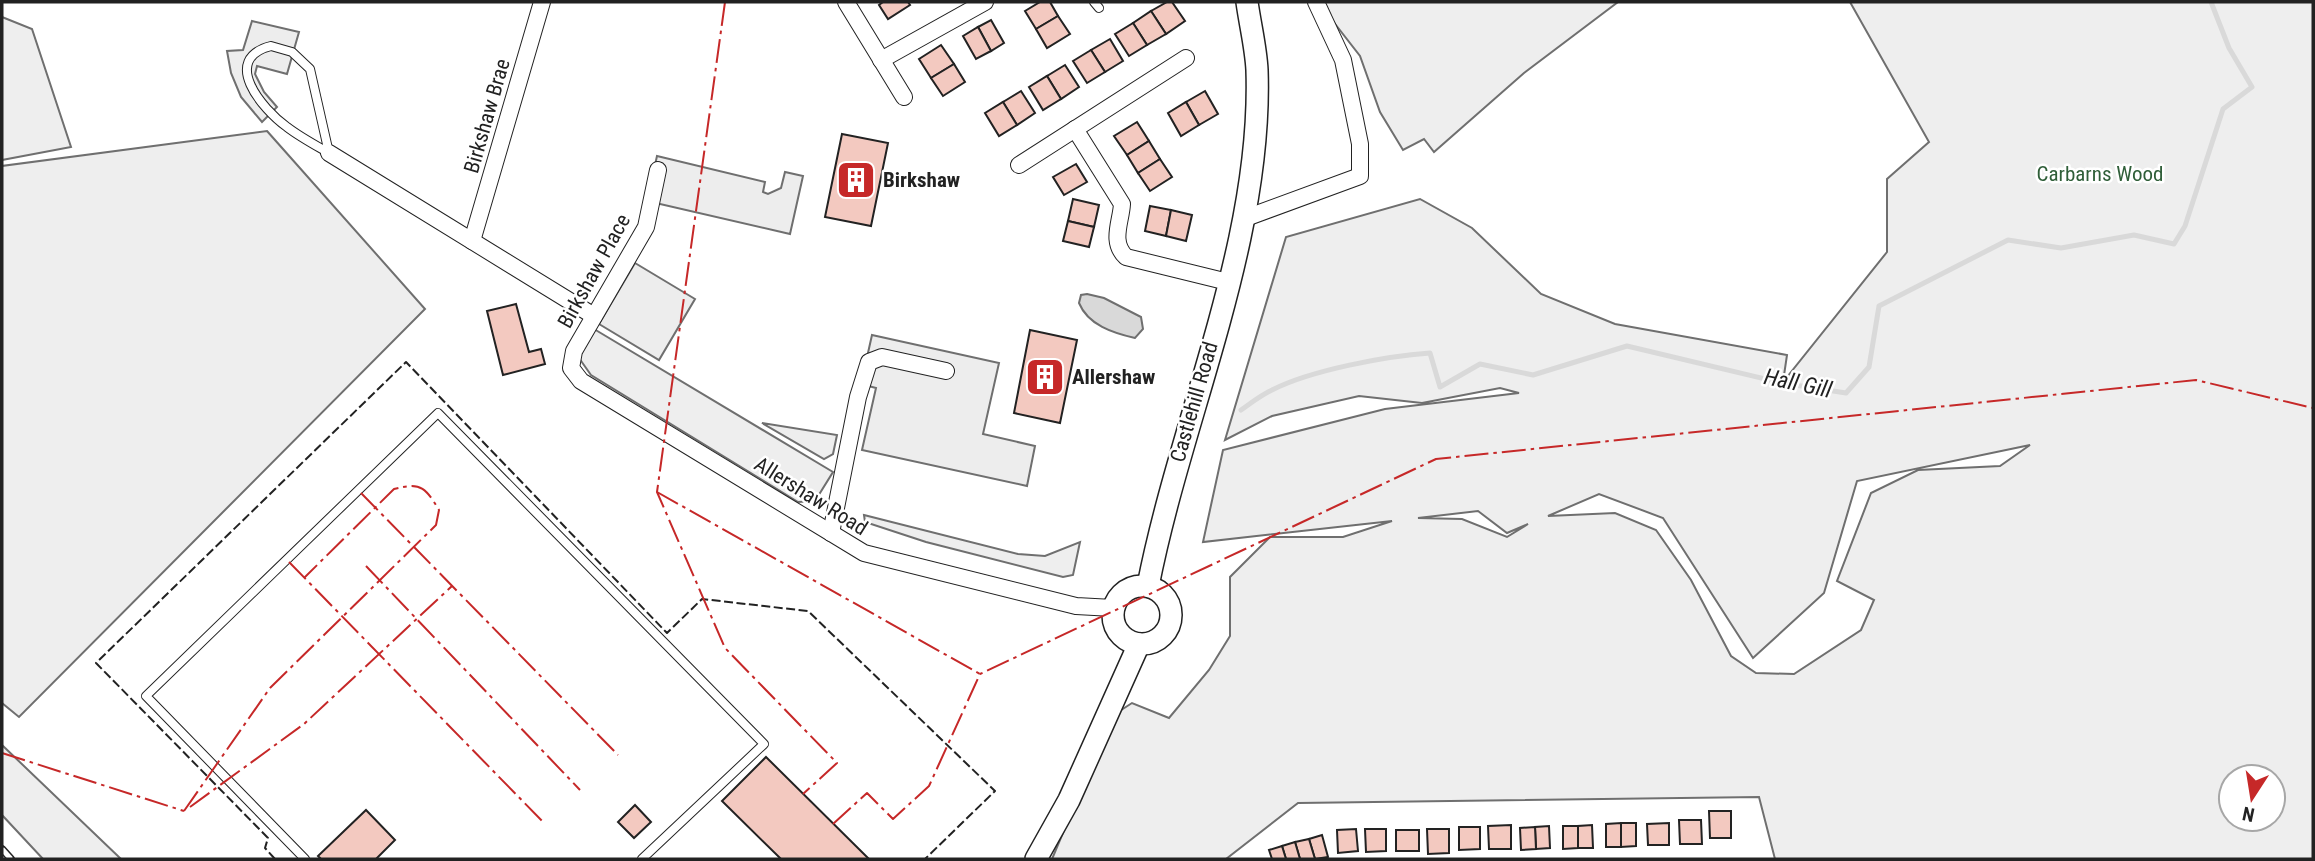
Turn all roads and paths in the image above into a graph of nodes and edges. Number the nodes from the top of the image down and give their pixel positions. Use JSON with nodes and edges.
{"nodes":[{"id":1,"x":542,"y":2,"type":"edge"},
{"id":2,"x":846,"y":2,"type":"edge"},
{"id":3,"x":985,"y":2,"type":"edge"},
{"id":4,"x":1247,"y":2,"type":"edge"},
{"id":5,"x":1316,"y":2,"type":"edge"},
{"id":6,"x":1186,"y":58,"type":"dead end"},
{"id":7,"x":881,"y":60,"type":"junction"},
{"id":8,"x":904,"y":97,"type":"dead end"},
{"id":9,"x":1075,"y":129,"type":"junction"},
{"id":10,"x":329,"y":153,"type":"junction"},
{"id":11,"x":1019,"y":165,"type":"dead end"},
{"id":12,"x":658,"y":170,"type":"dead end"},
{"id":13,"x":1243,"y":219,"type":"junction"},
{"id":14,"x":472,"y":241,"type":"junction"},
{"id":15,"x":1228,"y":282,"type":"junction"},
{"id":16,"x":594,"y":316,"type":"junction"},
{"id":17,"x":574,"y":351,"type":"joint"},
{"id":18,"x":946,"y":371,"type":"dead end"},
{"id":19,"x":831,"y":533,"type":"junction"},
{"id":20,"x":1148,"y":586,"type":"junction"},
{"id":21,"x":1113,"y":608,"type":"junction"},
{"id":22,"x":1117,"y":631,"type":"junction"},
{"id":23,"x":1139,"y":644,"type":"junction"},
{"id":24,"x":1121,"y":683,"type":"junction"},
{"id":25,"x":304,"y":859,"type":"edge"},
{"id":26,"x":642,"y":859,"type":"edge"},
{"id":27,"x":1036,"y":859,"type":"edge"}],
"edges":[{"from":1,"to":14,"type":"street","name":"Birkshaw Brae"},
{"from":2,"to":7,"type":"street"},
{"from":3,"to":7,"type":"street"},
{"from":4,"to":13,"type":"main road","name":"Castlehill Road"},
{"from":5,"to":13,"type":"street"},
{"from":6,"to":9,"type":"street"},
{"from":7,"to":8,"type":"street"},
{"from":9,"to":11,"type":"street"},
{"from":9,"to":15,"type":"street"},
{"from":10,"to":10,"type":"lane"},
{"from":10,"to":14,"type":"street"},
{"from":12,"to":16,"type":"street","name":"Birkshaw Place"},
{"from":13,"to":15,"type":"main road","name":"Castlehill Road"},
{"from":14,"to":16,"type":"street"},
{"from":15,"to":20,"type":"main road","name":"Castlehill Road"},
{"from":16,"to":17,"type":"street","name":"Birkshaw Place"},
{"from":17,"to":19,"type":"street","name":"Allershaw Road"},
{"from":18,"to":19,"type":"street"},
{"from":19,"to":21,"type":"street","name":"Allershaw Road"},
{"from":20,"to":21,"type":"main road"},
{"from":20,"to":23,"type":"main road"},
{"from":21,"to":22,"type":"main road"},
{"from":22,"to":23,"type":"main road"},
{"from":22,"to":24,"type":"main road"},
{"from":23,"to":24,"type":"main road"},
{"from":24,"to":27,"type":"main road"},
{"from":25,"to":26,"type":"lane"}]}
